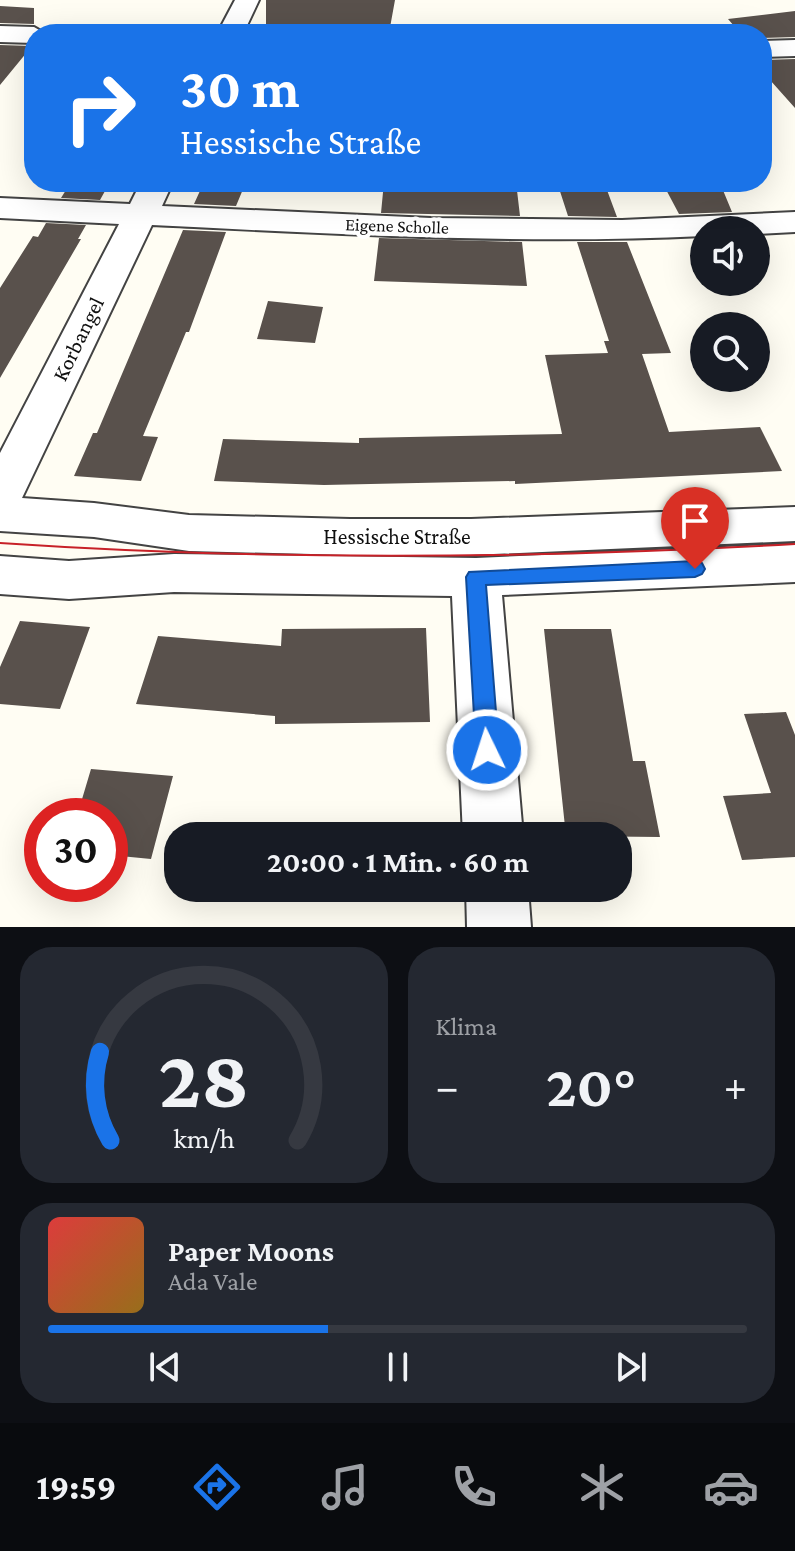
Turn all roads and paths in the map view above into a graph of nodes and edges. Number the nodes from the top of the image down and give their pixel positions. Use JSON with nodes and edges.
{"nodes":[{"id":1,"x":247,"y":0,"type":"edge"},
{"id":2,"x":235,"y":24,"type":"edge"},
{"id":3,"x":0,"y":34,"type":"edge"},
{"id":4,"x":24,"y":35,"type":"edge"},
{"id":5,"x":795,"y":48,"type":"edge"},
{"id":6,"x":772,"y":49,"type":"edge"},
{"id":7,"x":148,"y":198,"type":"edge"},
{"id":8,"x":0,"y":208,"type":"edge"},
{"id":9,"x":795,"y":222,"type":"edge"},
{"id":10,"x":0,"y":497,"type":"edge"},
{"id":11,"x":0,"y":514,"type":"edge"},
{"id":12,"x":795,"y":524,"type":"edge"},
{"id":13,"x":795,"y":563,"type":"edge"},
{"id":14,"x":0,"y":575,"type":"edge"},
{"id":15,"x":476,"y":577,"type":"junction"},
{"id":16,"x":492,"y":822,"type":"edge"},
{"id":17,"x":498,"y":902,"type":"edge"},
{"id":18,"x":499,"y":927,"type":"edge"}],
"edges":[{"from":1,"to":2,"type":"street"},
{"from":3,"to":4,"type":"street"},
{"from":5,"to":6,"type":"street"},
{"from":7,"to":8,"type":"street","name":"Eigene Scholle"},
{"from":7,"to":9,"type":"street","name":"Eigene Scholle"},
{"from":7,"to":10,"type":"street","name":"Korbangel"},
{"from":11,"to":12,"type":"street","name":"Hessische Straße"},
{"from":13,"to":15,"type":"street","name":"Hessische Straße"},
{"from":14,"to":15,"type":"street","name":"Hessische Straße"},
{"from":15,"to":16,"type":"street"},
{"from":17,"to":18,"type":"street"}]}
